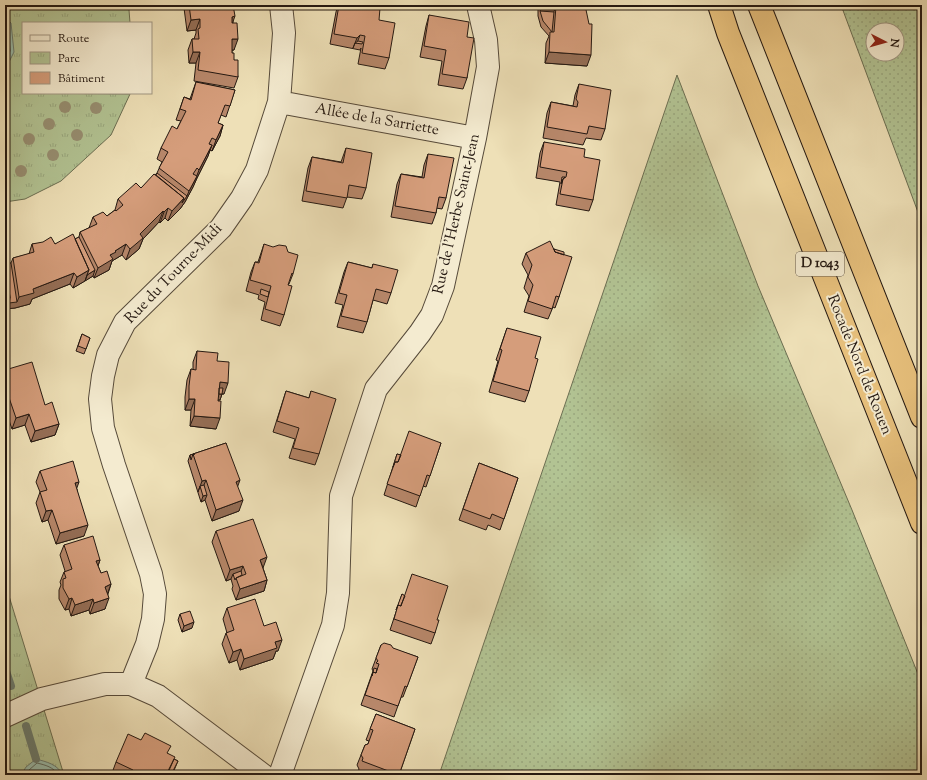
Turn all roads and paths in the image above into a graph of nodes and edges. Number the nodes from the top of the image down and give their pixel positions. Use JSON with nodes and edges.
{"nodes":[{"id":1,"x":281,"y":5,"type":"edge"},
{"id":2,"x":478,"y":5,"type":"edge"},
{"id":3,"x":719,"y":5,"type":"edge"},
{"id":4,"x":759,"y":5,"type":"edge"},
{"id":5,"x":278,"y":102,"type":"junction"},
{"id":6,"x":475,"y":138,"type":"junction"},
{"id":7,"x":922,"y":417,"type":"edge"},
{"id":8,"x":922,"y":523,"type":"edge"},
{"id":9,"x":131,"y":684,"type":"junction"},
{"id":10,"x":5,"y":716,"type":"edge"},
{"id":11,"x":263,"y":775,"type":"edge"},
{"id":12,"x":280,"y":775,"type":"edge"}],
"edges":[{"from":1,"to":5,"type":"street","name":"Rue du Tourne-Midi"},
{"from":2,"to":6,"type":"street","name":"Rue de l'Herbe Saint-Jean"},
{"from":3,"to":8,"type":"highway","name":"Rocade Nord de Rouen","number":"D 1043"},
{"from":4,"to":7,"type":"highway","number":"D 1043"},
{"from":5,"to":6,"type":"street","name":"Allée de la Sarriette"},
{"from":5,"to":9,"type":"street","name":"Rue du Tourne-Midi"},
{"from":6,"to":12,"type":"street","name":"Rue de l'Herbe Saint-Jean"},
{"from":9,"to":10,"type":"street"},
{"from":9,"to":11,"type":"street"}]}
